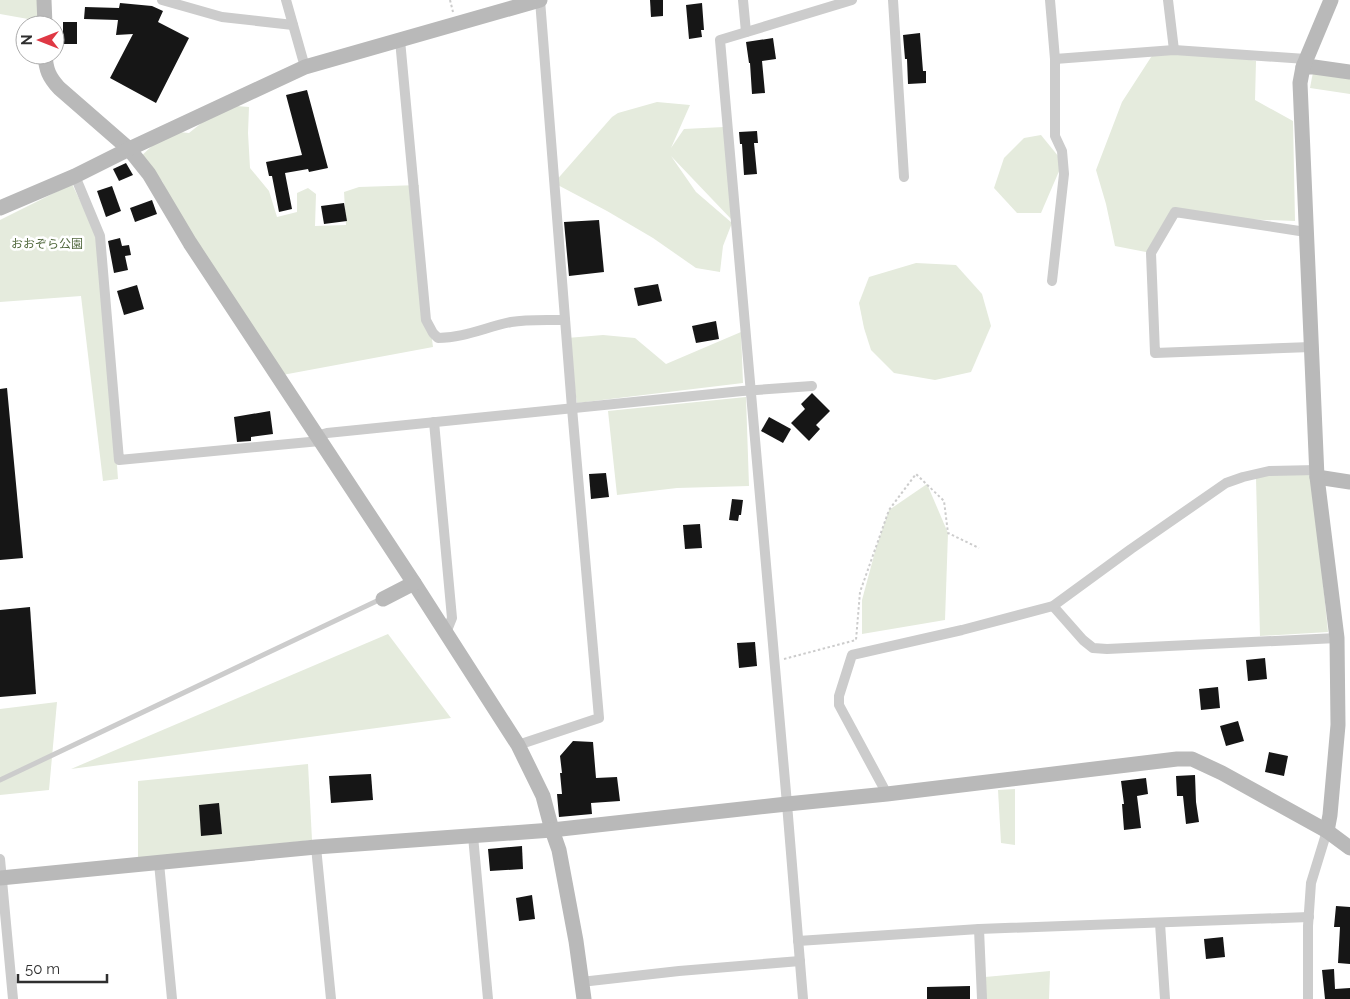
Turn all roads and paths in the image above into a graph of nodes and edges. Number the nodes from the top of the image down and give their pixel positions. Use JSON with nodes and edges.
{"nodes":[{"id":1,"x":44,"y":0,"type":"edge"},
{"id":2,"x":162,"y":0,"type":"edge"},
{"id":3,"x":286,"y":0,"type":"edge"},
{"id":4,"x":540,"y":0,"type":"edge"},
{"id":5,"x":743,"y":0,"type":"edge"},
{"id":6,"x":852,"y":0,"type":"edge"},
{"id":7,"x":893,"y":0,"type":"edge"},
{"id":8,"x":1050,"y":0,"type":"edge"},
{"id":9,"x":1168,"y":0,"type":"edge"},
{"id":10,"x":1331,"y":0,"type":"edge"},
{"id":11,"x":45,"y":15,"type":"edge"},
{"id":12,"x":293,"y":25,"type":"junction"},
{"id":13,"x":746,"y":32,"type":"junction"},
{"id":14,"x":400,"y":40,"type":"junction"},
{"id":15,"x":1174,"y":50,"type":"junction"},
{"id":16,"x":1055,"y":59,"type":"junction"},
{"id":17,"x":1304,"y":63,"type":"junction"},
{"id":18,"x":46,"y":65,"type":"edge"},
{"id":19,"x":304,"y":67,"type":"junction"},
{"id":20,"x":1350,"y":72,"type":"edge"},
{"id":21,"x":130,"y":149,"type":"junction"},
{"id":22,"x":75,"y":176,"type":"junction"},
{"id":23,"x":904,"y":177,"type":"dead end"},
{"id":24,"x":0,"y":208,"type":"edge"},
{"id":25,"x":1306,"y":232,"type":"junction"},
{"id":26,"x":1052,"y":282,"type":"dead end"},
{"id":27,"x":566,"y":320,"type":"junction"},
{"id":28,"x":1311,"y":347,"type":"junction"},
{"id":29,"x":812,"y":386,"type":"dead end"},
{"id":30,"x":751,"y":390,"type":"junction"},
{"id":31,"x":572,"y":408,"type":"junction"},
{"id":32,"x":434,"y":422,"type":"junction"},
{"id":33,"x":318,"y":438,"type":"junction"},
{"id":34,"x":1317,"y":474,"type":"junction"},
{"id":35,"x":1350,"y":482,"type":"edge"},
{"id":36,"x":979,"y":548,"type":"dead end"},
{"id":37,"x":414,"y":583,"type":"junction"},
{"id":38,"x":383,"y":599,"type":"joint"},
{"id":39,"x":1054,"y":606,"type":"junction"},
{"id":40,"x":446,"y":633,"type":"junction"},
{"id":41,"x":1338,"y":638,"type":"junction"},
{"id":42,"x":775,"y":662,"type":"junction"},
{"id":43,"x":518,"y":745,"type":"junction"},
{"id":44,"x":0,"y":780,"type":"edge"},
{"id":45,"x":887,"y":794,"type":"junction"},
{"id":46,"x":787,"y":804,"type":"junction"},
{"id":47,"x":552,"y":830,"type":"junction"},
{"id":48,"x":1327,"y":831,"type":"junction"},
{"id":49,"x":472,"y":836,"type":"junction"},
{"id":50,"x":316,"y":847,"type":"junction"},
{"id":51,"x":1350,"y":848,"type":"edge"},
{"id":52,"x":0,"y":859,"type":"edge"},
{"id":53,"x":159,"y":863,"type":"junction"},
{"id":54,"x":1,"y":877,"type":"edge"},
{"id":55,"x":1309,"y":917,"type":"junction"},
{"id":56,"x":1160,"y":922,"type":"junction"},
{"id":57,"x":978,"y":929,"type":"junction"},
{"id":58,"x":798,"y":941,"type":"junction"},
{"id":59,"x":800,"y":961,"type":"junction"},
{"id":60,"x":581,"y":982,"type":"junction"},
{"id":61,"x":13,"y":999,"type":"edge"},
{"id":62,"x":172,"y":999,"type":"edge"},
{"id":63,"x":331,"y":999,"type":"edge"},
{"id":64,"x":488,"y":999,"type":"edge"},
{"id":65,"x":584,"y":999,"type":"edge"},
{"id":66,"x":803,"y":999,"type":"edge"},
{"id":67,"x":982,"y":999,"type":"edge"},
{"id":68,"x":1166,"y":999,"type":"edge"},
{"id":69,"x":1308,"y":999,"type":"edge"}],
"edges":[{"from":1,"to":11,"type":"street"},
{"from":2,"to":12,"type":"street"},
{"from":3,"to":12,"type":"street"},
{"from":4,"to":14,"type":"street"},
{"from":4,"to":27,"type":"street"},
{"from":5,"to":13,"type":"street"},
{"from":6,"to":13,"type":"street"},
{"from":7,"to":23,"type":"street"},
{"from":8,"to":16,"type":"street"},
{"from":9,"to":15,"type":"street"},
{"from":10,"to":17,"type":"street"},
{"from":12,"to":19,"type":"street"},
{"from":13,"to":30,"type":"street"},
{"from":14,"to":19,"type":"street"},
{"from":14,"to":27,"type":"street"},
{"from":15,"to":16,"type":"street"},
{"from":15,"to":17,"type":"street"},
{"from":16,"to":26,"type":"street"},
{"from":17,"to":20,"type":"street"},
{"from":17,"to":25,"type":"street"},
{"from":18,"to":21,"type":"street"},
{"from":19,"to":21,"type":"street"},
{"from":21,"to":22,"type":"street"},
{"from":21,"to":33,"type":"street"},
{"from":22,"to":24,"type":"street"},
{"from":22,"to":33,"type":"street"},
{"from":25,"to":28,"type":"street"},
{"from":25,"to":28,"type":"street"},
{"from":27,"to":31,"type":"street"},
{"from":28,"to":34,"type":"street"},
{"from":29,"to":30,"type":"street"},
{"from":30,"to":31,"type":"street"},
{"from":30,"to":42,"type":"street"},
{"from":31,"to":32,"type":"street"},
{"from":31,"to":43,"type":"street"},
{"from":32,"to":33,"type":"street"},
{"from":32,"to":40,"type":"street"},
{"from":33,"to":37,"type":"street"},
{"from":34,"to":35,"type":"street"},
{"from":34,"to":39,"type":"street"},
{"from":34,"to":41,"type":"street"},
{"from":36,"to":42,"type":"path"},
{"from":37,"to":38,"type":"street"},
{"from":37,"to":40,"type":"street"},
{"from":38,"to":44,"type":"lane"},
{"from":39,"to":41,"type":"street"},
{"from":39,"to":45,"type":"street"},
{"from":40,"to":43,"type":"street"},
{"from":41,"to":48,"type":"street"},
{"from":42,"to":46,"type":"street"},
{"from":43,"to":47,"type":"street"},
{"from":45,"to":46,"type":"street"},
{"from":45,"to":48,"type":"street"},
{"from":46,"to":47,"type":"street"},
{"from":46,"to":58,"type":"street"},
{"from":47,"to":49,"type":"street"},
{"from":47,"to":60,"type":"street"},
{"from":48,"to":51,"type":"street"},
{"from":48,"to":55,"type":"street"},
{"from":49,"to":50,"type":"street"},
{"from":49,"to":64,"type":"street"},
{"from":50,"to":53,"type":"street"},
{"from":50,"to":63,"type":"street"},
{"from":52,"to":54,"type":"street"},
{"from":53,"to":54,"type":"street"},
{"from":53,"to":62,"type":"street"},
{"from":54,"to":61,"type":"street"},
{"from":55,"to":56,"type":"street"},
{"from":55,"to":69,"type":"street"},
{"from":56,"to":57,"type":"street"},
{"from":56,"to":68,"type":"street"},
{"from":57,"to":58,"type":"street"},
{"from":57,"to":67,"type":"street"},
{"from":58,"to":59,"type":"street"},
{"from":59,"to":60,"type":"street"},
{"from":59,"to":66,"type":"street"},
{"from":60,"to":65,"type":"street"}]}
